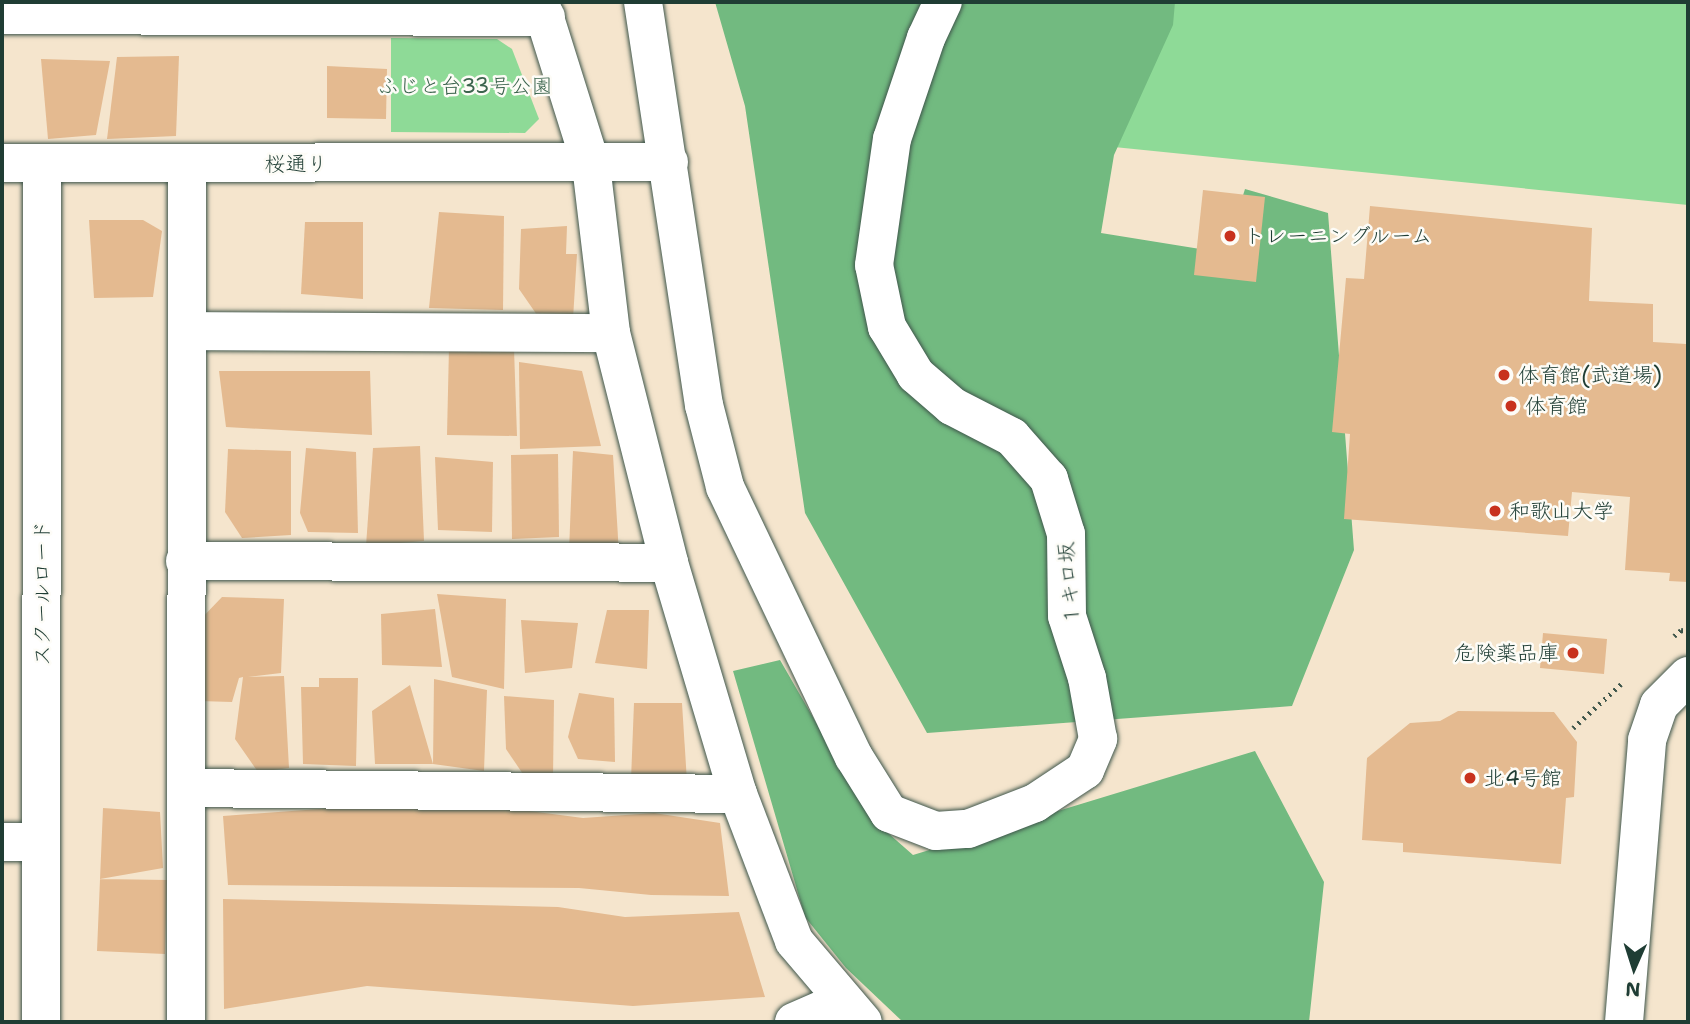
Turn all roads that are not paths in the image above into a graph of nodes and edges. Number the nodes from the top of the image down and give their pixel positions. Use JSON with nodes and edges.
{"nodes":[{"id":1,"x":643,"y":2,"type":"edge"},
{"id":2,"x":943,"y":2,"type":"edge"},
{"id":3,"x":543,"y":9,"type":"edge"},
{"id":4,"x":2,"y":15,"type":"edge"},
{"id":5,"x":669,"y":162,"type":"junction"},
{"id":6,"x":2,"y":163,"type":"edge"},
{"id":7,"x":187,"y":163,"type":"junction"},
{"id":8,"x":42,"y":164,"type":"junction"},
{"id":9,"x":591,"y":165,"type":"junction"},
{"id":10,"x":188,"y":331,"type":"junction"},
{"id":11,"x":611,"y":333,"type":"junction"},
{"id":12,"x":185,"y":561,"type":"junction"},
{"id":13,"x":668,"y":563,"type":"junction"},
{"id":14,"x":1688,"y":676,"type":"edge"},
{"id":15,"x":186,"y":788,"type":"junction"},
{"id":16,"x":738,"y":794,"type":"junction"},
{"id":17,"x":2,"y":842,"type":"edge"},
{"id":18,"x":41,"y":842,"type":"junction"},
{"id":19,"x":852,"y":1012,"type":"edge"},
{"id":20,"x":41,"y":1022,"type":"edge"},
{"id":21,"x":186,"y":1022,"type":"edge"},
{"id":22,"x":794,"y":1022,"type":"edge"},
{"id":23,"x":1624,"y":1022,"type":"edge"}],
"edges":[{"from":1,"to":5,"type":"street","name":"１キロ坂"},
{"from":2,"to":5,"type":"street","name":"１キロ坂"},
{"from":3,"to":4,"type":"street"},
{"from":3,"to":9,"type":"street"},
{"from":5,"to":9,"type":"street","name":"桜通り"},
{"from":6,"to":8,"type":"street","name":"桜通り"},
{"from":7,"to":8,"type":"street","name":"桜通り"},
{"from":7,"to":9,"type":"street","name":"桜通り"},
{"from":7,"to":10,"type":"street"},
{"from":8,"to":18,"type":"street","name":"スクールロード"},
{"from":9,"to":11,"type":"street"},
{"from":10,"to":11,"type":"street"},
{"from":10,"to":12,"type":"street"},
{"from":11,"to":13,"type":"street"},
{"from":12,"to":13,"type":"street"},
{"from":12,"to":15,"type":"street"},
{"from":13,"to":16,"type":"street"},
{"from":14,"to":23,"type":"street"},
{"from":15,"to":16,"type":"street"},
{"from":15,"to":21,"type":"street"},
{"from":16,"to":19,"type":"street"},
{"from":17,"to":18,"type":"street"},
{"from":18,"to":20,"type":"street","name":"スクールロード"},
{"from":19,"to":22,"type":"street"}]}
